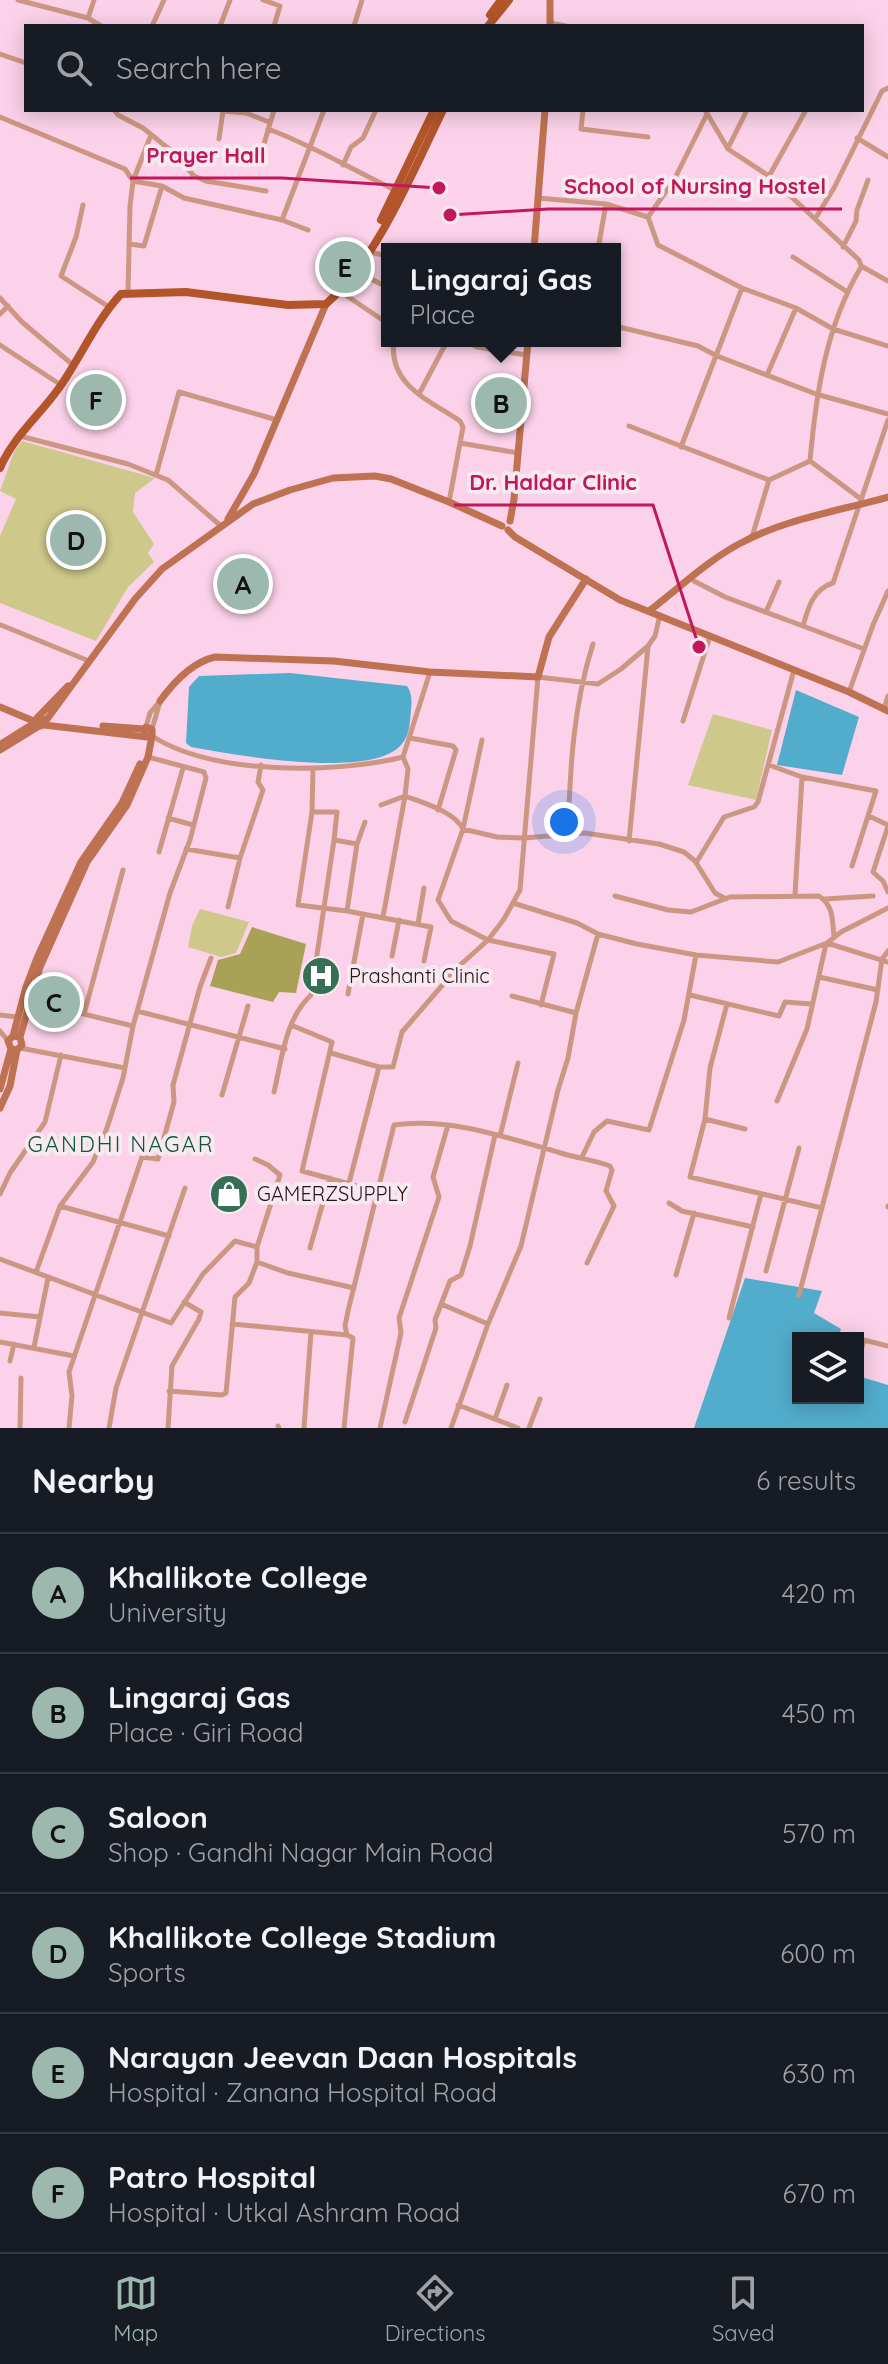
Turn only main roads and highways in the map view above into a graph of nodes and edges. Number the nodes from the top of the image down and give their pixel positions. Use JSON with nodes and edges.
{"nodes":[{"id":1,"x":505,"y":1,"type":"edge"},
{"id":2,"x":488,"y":24,"type":"edge"},
{"id":3,"x":433,"y":112,"type":"edge"},
{"id":4,"x":442,"y":112,"type":"edge"},
{"id":5,"x":337,"y":293,"type":"junction"},
{"id":6,"x":0,"y":468,"type":"edge"}],
"edges":[{"from":1,"to":2,"type":"main road"},
{"from":3,"to":5,"type":"main road"},
{"from":4,"to":5,"type":"main road"},
{"from":5,"to":6,"type":"main road"}]}
